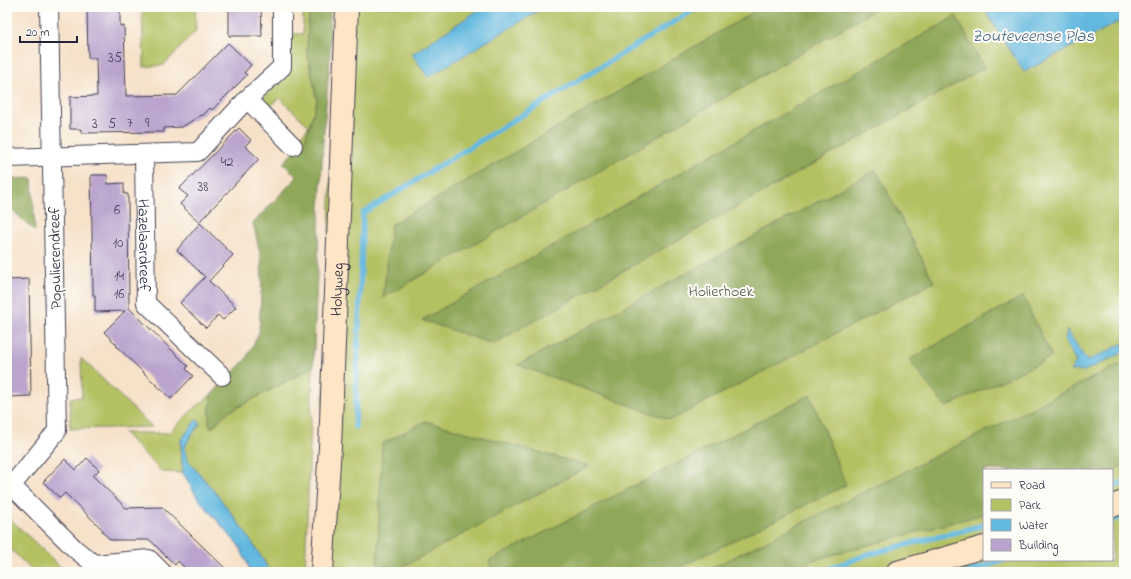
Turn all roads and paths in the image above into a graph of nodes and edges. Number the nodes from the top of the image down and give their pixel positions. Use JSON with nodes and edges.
{"nodes":[{"id":1,"x":49,"y":7,"type":"edge"},
{"id":2,"x":282,"y":7,"type":"edge"},
{"id":3,"x":347,"y":7,"type":"edge"},
{"id":4,"x":247,"y":99,"type":"junction"},
{"id":5,"x":293,"y":146,"type":"dead end"},
{"id":6,"x":144,"y":154,"type":"junction"},
{"id":7,"x":51,"y":157,"type":"junction"},
{"id":8,"x":7,"y":158,"type":"edge"},
{"id":9,"x":222,"y":376,"type":"dead end"},
{"id":10,"x":10,"y":488,"type":"edge"},
{"id":11,"x":1124,"y":502,"type":"edge"},
{"id":12,"x":1113,"y":506,"type":"edge"},
{"id":13,"x":983,"y":547,"type":"edge"},
{"id":14,"x":91,"y":568,"type":"edge"},
{"id":15,"x":162,"y":572,"type":"edge"},
{"id":16,"x":322,"y":572,"type":"edge"},
{"id":17,"x":897,"y":572,"type":"edge"}],
"edges":[{"from":1,"to":7,"type":"street","name":"Populierendreef"},
{"from":2,"to":4,"type":"street"},
{"from":3,"to":16,"type":"street","name":"Holyweg"},
{"from":4,"to":5,"type":"street"},
{"from":4,"to":6,"type":"street"},
{"from":6,"to":7,"type":"street"},
{"from":6,"to":9,"type":"street","name":"Hazelaardreef"},
{"from":7,"to":8,"type":"street"},
{"from":7,"to":10,"type":"street","name":"Populierendreef"},
{"from":10,"to":14,"type":"street"},
{"from":11,"to":12,"type":"street"},
{"from":13,"to":17,"type":"street"},
{"from":14,"to":15,"type":"street"}]}
